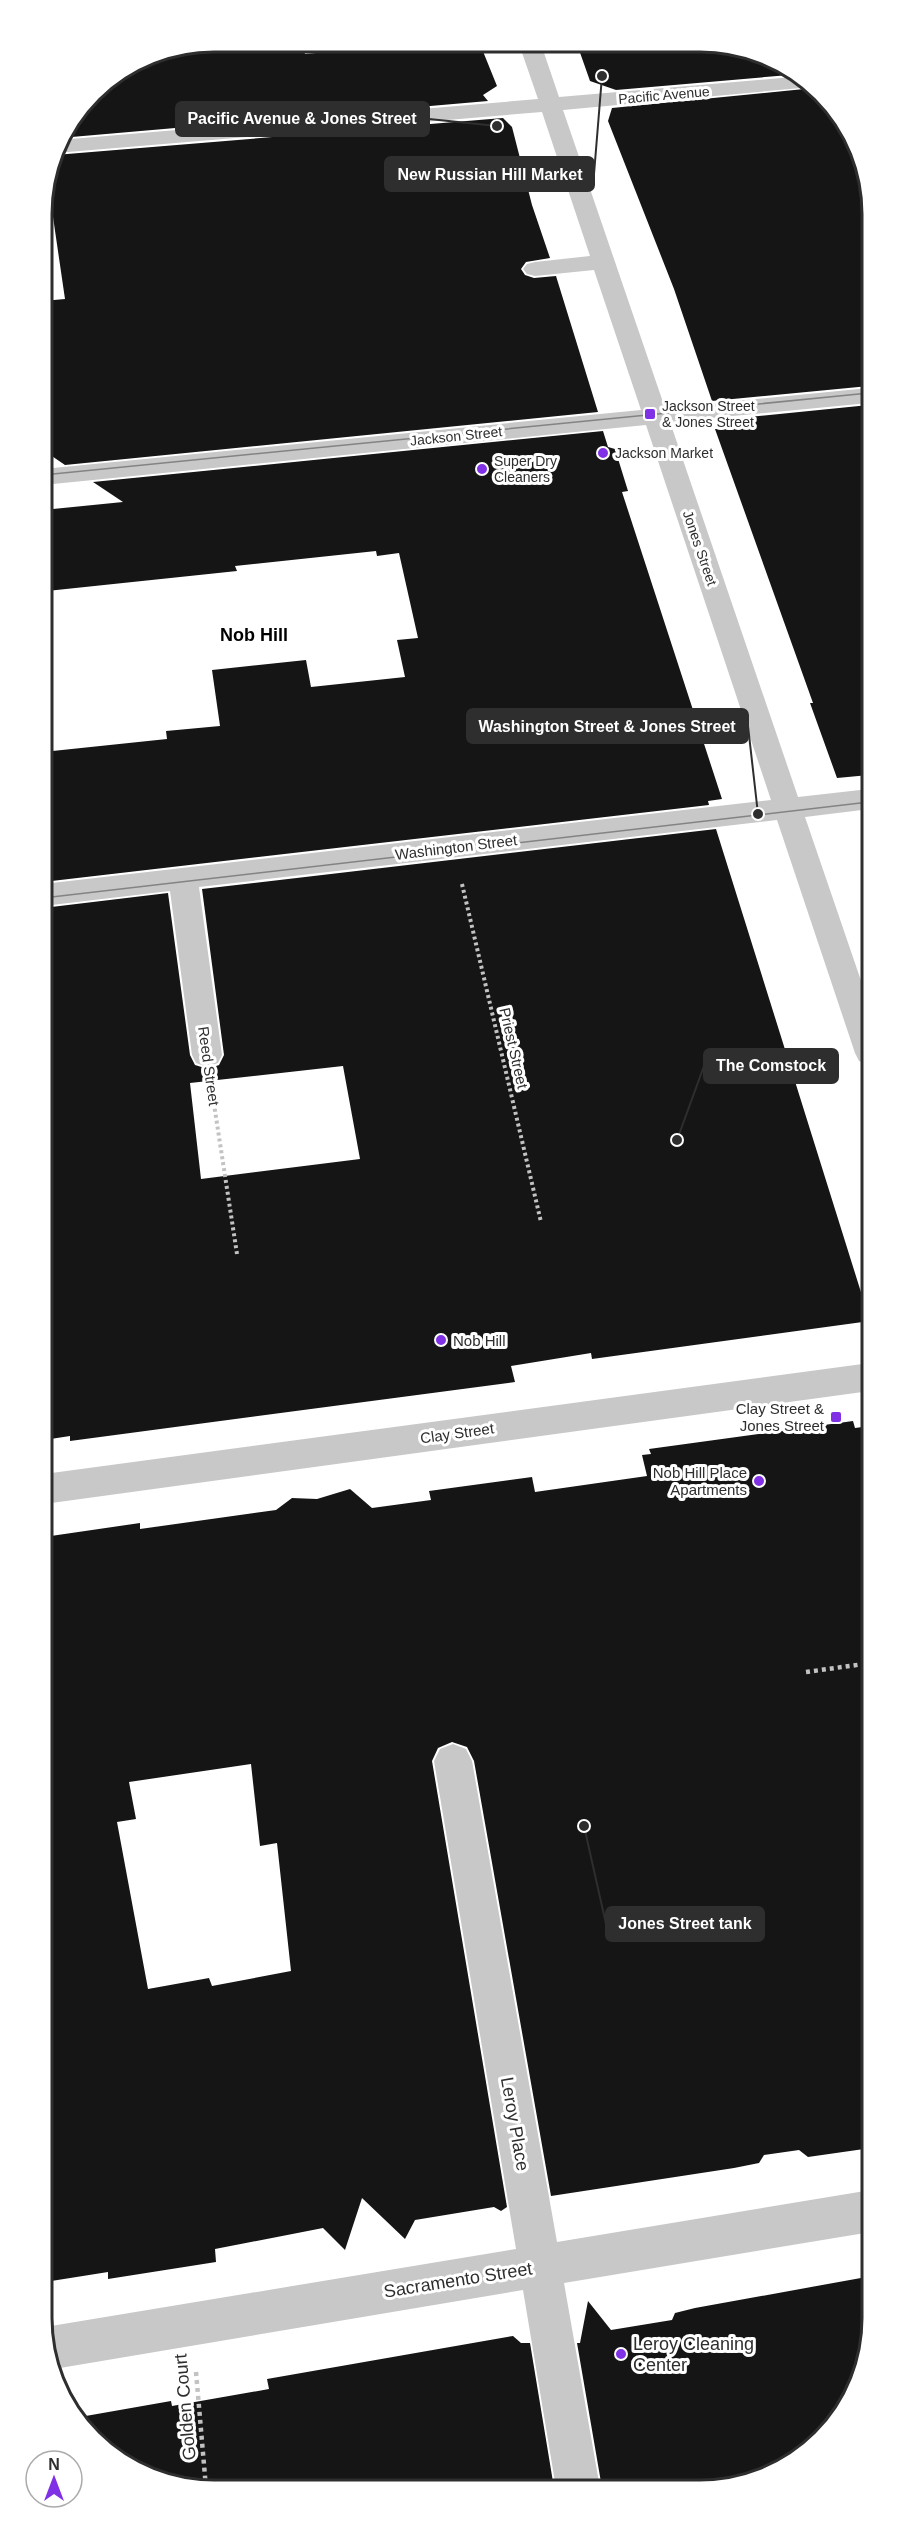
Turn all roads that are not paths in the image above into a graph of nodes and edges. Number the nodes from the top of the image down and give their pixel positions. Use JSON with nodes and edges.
{"nodes":[{"id":1,"x":533,"y":53,"type":"edge"},
{"id":2,"x":795,"y":84,"type":"edge"},
{"id":3,"x":550,"y":105,"type":"junction"},
{"id":4,"x":68,"y":146,"type":"edge"},
{"id":5,"x":603,"y":262,"type":"junction"},
{"id":6,"x":535,"y":269,"type":"dead end"},
{"id":7,"x":862,"y":396,"type":"edge"},
{"id":8,"x":655,"y":417,"type":"junction"},
{"id":9,"x":53,"y":476,"type":"edge"},
{"id":10,"x":862,"y":800,"type":"edge"},
{"id":11,"x":788,"y":808,"type":"junction"},
{"id":12,"x":183,"y":878,"type":"junction"},
{"id":13,"x":53,"y":894,"type":"edge"},
{"id":14,"x":862,"y":1028,"type":"edge"},
{"id":15,"x":207,"y":1055,"type":"road end"},
{"id":16,"x":861,"y":1378,"type":"edge"},
{"id":17,"x":52,"y":1488,"type":"edge"},
{"id":18,"x":453,"y":1761,"type":"dead end"},
{"id":19,"x":861,"y":2213,"type":"edge"},
{"id":20,"x":540,"y":2266,"type":"junction"},
{"id":21,"x":55,"y":2347,"type":"edge"},
{"id":22,"x":577,"y":2480,"type":"edge"}],
"edges":[{"from":1,"to":3,"type":"street","name":"Jones Street"},
{"from":2,"to":3,"type":"street","name":"Pacific Avenue"},
{"from":3,"to":4,"type":"street","name":"Pacific Avenue"},
{"from":3,"to":5,"type":"street","name":"Jones Street"},
{"from":5,"to":6,"type":"street"},
{"from":5,"to":8,"type":"street","name":"Jones Street"},
{"from":7,"to":8,"type":"street","name":"Jackson Street"},
{"from":8,"to":9,"type":"street","name":"Jackson Street"},
{"from":8,"to":11,"type":"street","name":"Jones Street"},
{"from":10,"to":11,"type":"street","name":"Washington Street"},
{"from":11,"to":12,"type":"street","name":"Washington Street"},
{"from":11,"to":14,"type":"street","name":"Jones Street"},
{"from":12,"to":13,"type":"street","name":"Washington Street"},
{"from":12,"to":15,"type":"street","name":"Reed Street"},
{"from":16,"to":17,"type":"street","name":"Clay Street"},
{"from":18,"to":20,"type":"street","name":"Leroy Place"},
{"from":19,"to":20,"type":"street","name":"Sacramento Street"},
{"from":20,"to":21,"type":"street","name":"Sacramento Street"},
{"from":20,"to":22,"type":"street","name":"Leroy Place"}]}
